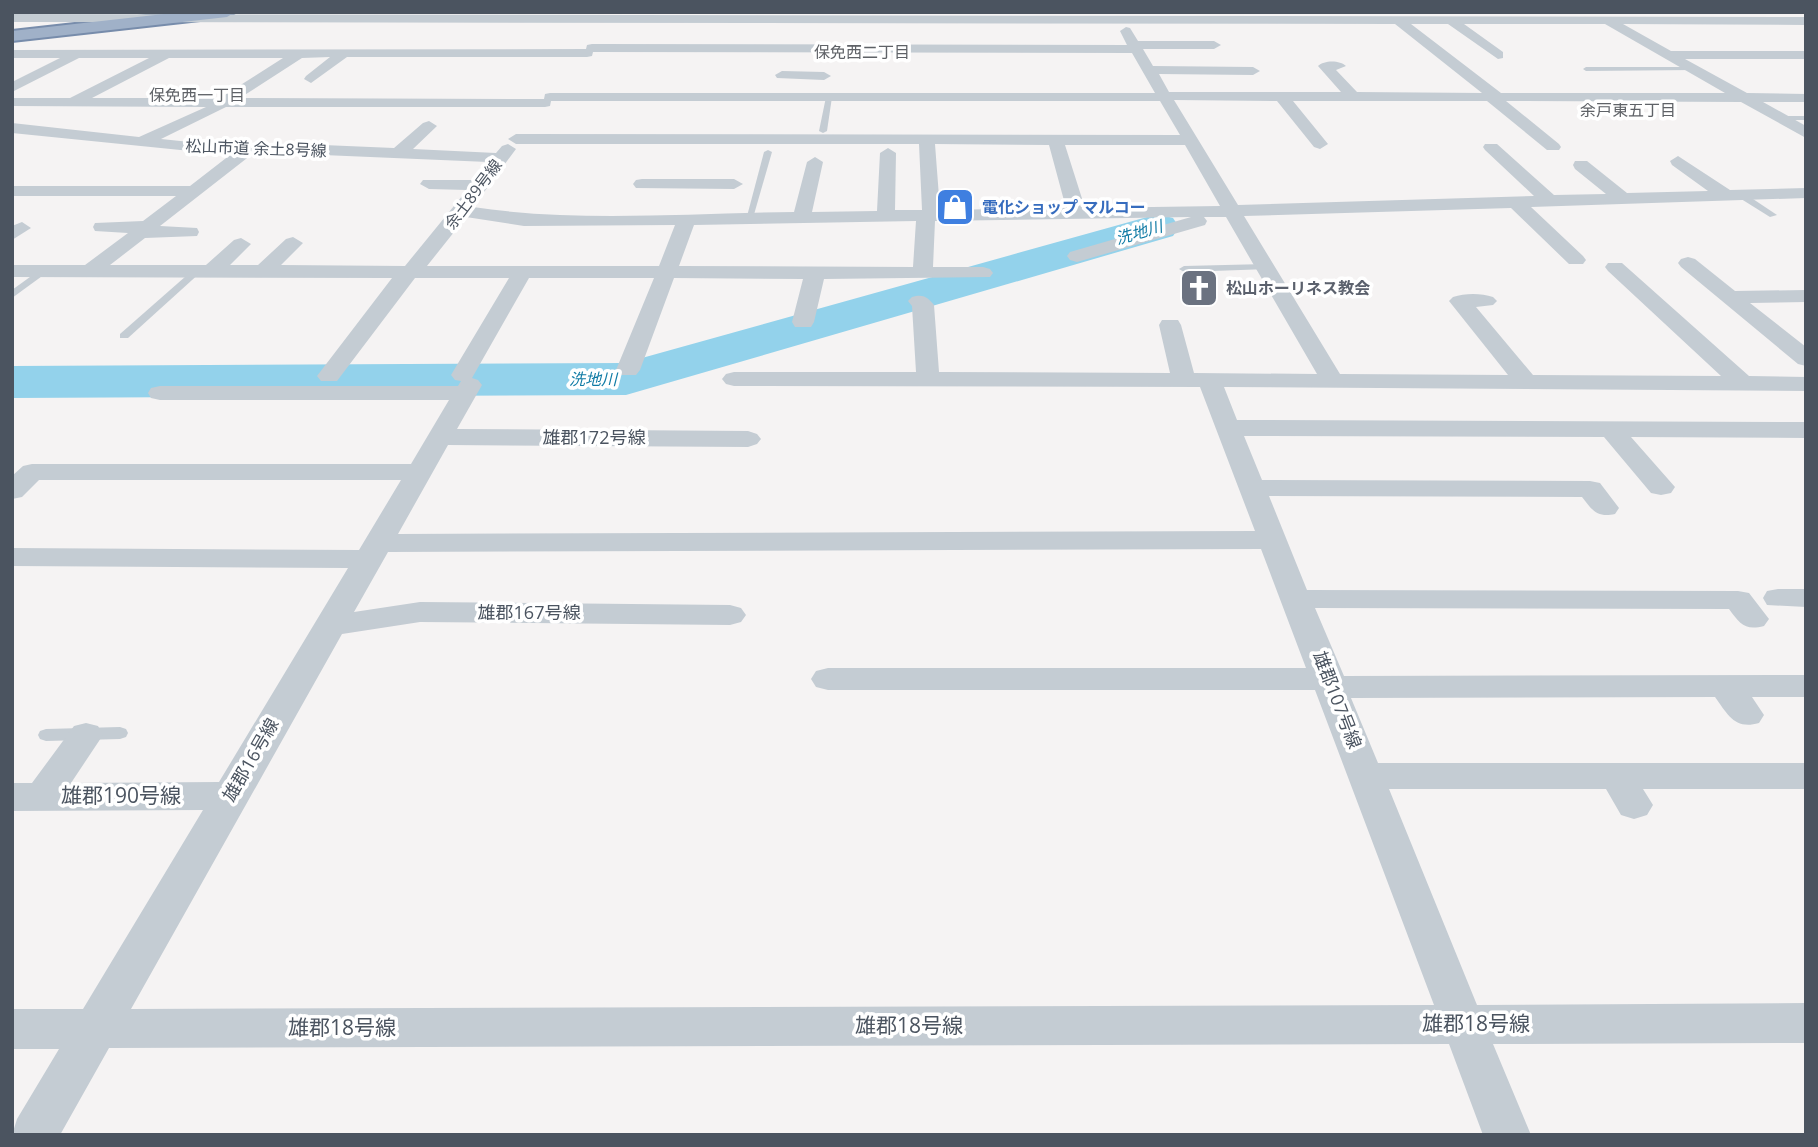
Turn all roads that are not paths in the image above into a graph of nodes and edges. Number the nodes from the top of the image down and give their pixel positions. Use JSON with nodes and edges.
{"nodes":[{"id":1,"x":18,"y":12,"type":"edge"},
{"id":2,"x":227,"y":12,"type":"edge"},
{"id":3,"x":1489,"y":12,"type":"edge"},
{"id":4,"x":1593,"y":12,"type":"edge"},
{"id":5,"x":1744,"y":12,"type":"edge"},
{"id":6,"x":106,"y":15,"type":"edge"},
{"id":7,"x":178,"y":15,"type":"edge"},
{"id":8,"x":614,"y":16,"type":"edge"},
{"id":9,"x":944,"y":16,"type":"edge"},
{"id":10,"x":993,"y":16,"type":"edge"},
{"id":11,"x":1055,"y":16,"type":"edge"},
{"id":12,"x":1118,"y":16,"type":"edge"},
{"id":13,"x":1246,"y":16,"type":"edge"},
{"id":14,"x":1344,"y":16,"type":"edge"},
{"id":15,"x":12,"y":17,"type":"edge"},
{"id":16,"x":1397,"y":17,"type":"edge"},
{"id":17,"x":133,"y":18,"type":"junction"},
{"id":18,"x":347,"y":19,"type":"junction"},
{"id":19,"x":468,"y":20,"type":"junction"},
{"id":20,"x":718,"y":20,"type":"junction"},
{"id":21,"x":897,"y":20,"type":"junction"},
{"id":22,"x":1202,"y":20,"type":"junction"},
{"id":23,"x":1299,"y":20,"type":"junction"},
{"id":24,"x":1450,"y":20,"type":"junction"},
{"id":25,"x":1500,"y":20,"type":"junction"},
{"id":26,"x":1606,"y":20,"type":"junction"},
{"id":27,"x":1711,"y":20,"type":"junction"},
{"id":28,"x":1762,"y":21,"type":"junction"},
{"id":29,"x":1806,"y":21,"type":"edge"},
{"id":30,"x":83,"y":24,"type":"junction"},
{"id":31,"x":65,"y":30,"type":"junction"},
{"id":32,"x":396,"y":31,"type":"dead end"},
{"id":33,"x":452,"y":33,"type":"dead end"},
{"id":34,"x":1017,"y":34,"type":"junction"},
{"id":35,"x":710,"y":36,"type":"dead end"},
{"id":36,"x":896,"y":36,"type":"dead end"},
{"id":37,"x":1316,"y":37,"type":"dead end"},
{"id":38,"x":382,"y":42,"type":"dead end"},
{"id":39,"x":15,"y":47,"type":"edge"},
{"id":40,"x":1135,"y":47,"type":"junction"},
{"id":41,"x":300,"y":52,"type":"junction"},
{"id":42,"x":346,"y":52,"type":"junction"},
{"id":43,"x":80,"y":53,"type":"junction"},
{"id":44,"x":169,"y":53,"type":"junction"},
{"id":45,"x":440,"y":53,"type":"junction"},
{"id":46,"x":498,"y":53,"type":"junction"},
{"id":47,"x":829,"y":53,"type":"junction"},
{"id":48,"x":1669,"y":55,"type":"junction"},
{"id":49,"x":1783,"y":55,"type":"junction"},
{"id":50,"x":1806,"y":55,"type":"edge"},
{"id":51,"x":787,"y":58,"type":"dead end"},
{"id":52,"x":646,"y":59,"type":"dead end"},
{"id":53,"x":580,"y":61,"type":"junction"},
{"id":54,"x":1429,"y":65,"type":"dead end"},
{"id":55,"x":1339,"y":66,"type":"dead end"},
{"id":56,"x":1806,"y":66,"type":"edge"},
{"id":57,"x":426,"y":67,"type":"dead end"},
{"id":58,"x":1459,"y":67,"type":"junction"},
{"id":59,"x":485,"y":68,"type":"dead end"},
{"id":60,"x":1586,"y":69,"type":"dead end"},
{"id":61,"x":1693,"y":69,"type":"junction"},
{"id":62,"x":1148,"y":70,"type":"junction"},
{"id":63,"x":1253,"y":71,"type":"dead end"},
{"id":64,"x":782,"y":75,"type":"dead end"},
{"id":65,"x":824,"y":76,"type":"junction"},
{"id":66,"x":1381,"y":77,"type":"dead end"},
{"id":67,"x":32,"y":78,"type":"junction"},
{"id":68,"x":50,"y":78,"type":"dead end"},
{"id":69,"x":617,"y":78,"type":"dead end"},
{"id":70,"x":311,"y":79,"type":"dead end"},
{"id":71,"x":12,"y":88,"type":"edge"},
{"id":72,"x":892,"y":91,"type":"junction"},
{"id":73,"x":1067,"y":91,"type":"junction"},
{"id":74,"x":81,"y":95,"type":"junction"},
{"id":75,"x":605,"y":97,"type":"junction"},
{"id":76,"x":824,"y":97,"type":"junction"},
{"id":77,"x":1009,"y":97,"type":"junction"},
{"id":78,"x":1163,"y":97,"type":"junction"},
{"id":79,"x":1282,"y":97,"type":"junction"},
{"id":80,"x":1353,"y":97,"type":"junction"},
{"id":81,"x":1401,"y":97,"type":"junction"},
{"id":82,"x":1494,"y":97,"type":"junction"},
{"id":83,"x":1743,"y":98,"type":"junction"},
{"id":84,"x":1806,"y":98,"type":"edge"},
{"id":85,"x":547,"y":100,"type":"junction"},
{"id":86,"x":12,"y":102,"type":"edge"},
{"id":87,"x":222,"y":103,"type":"junction"},
{"id":88,"x":890,"y":117,"type":"dead end"},
{"id":89,"x":1076,"y":117,"type":"dead end"},
{"id":90,"x":1012,"y":118,"type":"dead end"},
{"id":91,"x":1779,"y":118,"type":"junction"},
{"id":92,"x":1806,"y":118,"type":"edge"},
{"id":93,"x":429,"y":126,"type":"dead end"},
{"id":94,"x":12,"y":128,"type":"edge"},
{"id":95,"x":823,"y":131,"type":"dead end"},
{"id":96,"x":1806,"y":133,"type":"edge"},
{"id":97,"x":516,"y":139,"type":"junction"},
{"id":98,"x":664,"y":139,"type":"junction"},
{"id":99,"x":927,"y":139,"type":"junction"},
{"id":100,"x":1056,"y":139,"type":"junction"},
{"id":101,"x":1190,"y":140,"type":"junction"},
{"id":102,"x":140,"y":142,"type":"junction"},
{"id":103,"x":1303,"y":144,"type":"dead end"},
{"id":104,"x":1491,"y":147,"type":"dead end"},
{"id":105,"x":1553,"y":147,"type":"dead end"},
{"id":106,"x":246,"y":151,"type":"junction"},
{"id":107,"x":731,"y":152,"type":"dead end"},
{"id":108,"x":768,"y":152,"type":"dead end"},
{"id":109,"x":399,"y":153,"type":"junction"},
{"id":110,"x":889,"y":153,"type":"dead end"},
{"id":111,"x":500,"y":158,"type":"junction"},
{"id":112,"x":1678,"y":161,"type":"dead end"},
{"id":113,"x":815,"y":162,"type":"dead end"},
{"id":114,"x":652,"y":163,"type":"dead end"},
{"id":115,"x":1581,"y":165,"type":"dead end"},
{"id":116,"x":429,"y":184,"type":"dead end"},
{"id":117,"x":734,"y":184,"type":"dead end"},
{"id":118,"x":477,"y":185,"type":"junction"},
{"id":119,"x":1355,"y":189,"type":"dead end"},
{"id":120,"x":12,"y":191,"type":"edge"},
{"id":121,"x":195,"y":191,"type":"junction"},
{"id":122,"x":1806,"y":193,"type":"edge"},
{"id":123,"x":1734,"y":195,"type":"junction"},
{"id":124,"x":1623,"y":199,"type":"junction"},
{"id":125,"x":1550,"y":201,"type":"junction"},
{"id":126,"x":632,"y":202,"type":"junction"},
{"id":127,"x":1515,"y":202,"type":"junction"},
{"id":128,"x":1370,"y":206,"type":"junction"},
{"id":129,"x":459,"y":209,"type":"junction"},
{"id":130,"x":1232,"y":211,"type":"junction"},
{"id":131,"x":1077,"y":213,"type":"junction"},
{"id":132,"x":929,"y":215,"type":"junction"},
{"id":133,"x":1773,"y":215,"type":"dead end"},
{"id":134,"x":886,"y":216,"type":"junction"},
{"id":135,"x":802,"y":217,"type":"junction"},
{"id":136,"x":749,"y":218,"type":"junction"},
{"id":137,"x":687,"y":219,"type":"junction"},
{"id":138,"x":102,"y":227,"type":"dead end"},
{"id":139,"x":145,"y":229,"type":"junction"},
{"id":140,"x":190,"y":232,"type":"dead end"},
{"id":141,"x":293,"y":243,"type":"dead end"},
{"id":142,"x":241,"y":244,"type":"dead end"},
{"id":143,"x":1077,"y":256,"type":"dead end"},
{"id":144,"x":1576,"y":260,"type":"dead end"},
{"id":145,"x":1688,"y":263,"type":"dead end"},
{"id":146,"x":1266,"y":267,"type":"junction"},
{"id":147,"x":1615,"y":267,"type":"dead end"},
{"id":148,"x":1184,"y":269,"type":"dead end"},
{"id":149,"x":12,"y":271,"type":"edge"},
{"id":150,"x":44,"y":271,"type":"junction"},
{"id":151,"x":90,"y":271,"type":"junction"},
{"id":152,"x":205,"y":271,"type":"junction"},
{"id":153,"x":264,"y":271,"type":"junction"},
{"id":154,"x":412,"y":271,"type":"junction"},
{"id":155,"x":523,"y":271,"type":"junction"},
{"id":156,"x":667,"y":271,"type":"junction"},
{"id":157,"x":815,"y":272,"type":"junction"},
{"id":158,"x":923,"y":273,"type":"junction"},
{"id":159,"x":983,"y":273,"type":"dead end"},
{"id":160,"x":12,"y":295,"type":"edge"},
{"id":161,"x":1806,"y":296,"type":"edge"},
{"id":162,"x":1730,"y":297,"type":"junction"},
{"id":163,"x":919,"y":300,"type":"dead end"},
{"id":164,"x":1486,"y":301,"type":"dead end"},
{"id":165,"x":803,"y":322,"type":"dead end"},
{"id":166,"x":1170,"y":325,"type":"dead end"},
{"id":167,"x":124,"y":336,"type":"dead end"},
{"id":168,"x":1806,"y":359,"type":"edge"},
{"id":169,"x":628,"y":370,"type":"dead end"},
{"id":170,"x":329,"y":376,"type":"dead end"},
{"id":171,"x":734,"y":379,"type":"dead end"},
{"id":172,"x":928,"y":379,"type":"junction"},
{"id":173,"x":1197,"y":380,"type":"junction"},
{"id":174,"x":1332,"y":380,"type":"junction"},
{"id":175,"x":1525,"y":381,"type":"junction"},
{"id":176,"x":1742,"y":383,"type":"junction"},
{"id":177,"x":466,"y":384,"type":"junction"},
{"id":178,"x":1806,"y":384,"type":"edge"},
{"id":179,"x":160,"y":393,"type":"dead end"},
{"id":180,"x":1228,"y":428,"type":"junction"},
{"id":181,"x":1806,"y":430,"type":"edge"},
{"id":182,"x":1612,"y":431,"type":"junction"},
{"id":183,"x":440,"y":437,"type":"junction"},
{"id":184,"x":748,"y":439,"type":"dead end"},
{"id":185,"x":419,"y":472,"type":"junction"},
{"id":186,"x":1661,"y":487,"type":"dead end"},
{"id":187,"x":14,"y":488,"type":"edge"},
{"id":188,"x":1252,"y":488,"type":"junction"},
{"id":189,"x":1605,"y":508,"type":"dead end"},
{"id":190,"x":1273,"y":540,"type":"junction"},
{"id":191,"x":374,"y":551,"type":"junction"},
{"id":192,"x":12,"y":557,"type":"edge"},
{"id":193,"x":1297,"y":599,"type":"junction"},
{"id":194,"x":1753,"y":619,"type":"dead end"},
{"id":195,"x":719,"y":621,"type":"dead end"},
{"id":196,"x":330,"y":626,"type":"junction"},
{"id":197,"x":828,"y":679,"type":"dead end"},
{"id":198,"x":1330,"y":683,"type":"junction"},
{"id":199,"x":1724,"y":686,"type":"junction"},
{"id":200,"x":1806,"y":686,"type":"edge"},
{"id":201,"x":1747,"y":715,"type":"dead end"},
{"id":202,"x":103,"y":734,"type":"joint"},
{"id":203,"x":46,"y":735,"type":"dead end"},
{"id":204,"x":1366,"y":776,"type":"junction"},
{"id":205,"x":1806,"y":776,"type":"edge"},
{"id":206,"x":230,"y":796,"type":"junction"},
{"id":207,"x":27,"y":797,"type":"edge"},
{"id":208,"x":1806,"y":1023,"type":"edge"},
{"id":209,"x":1464,"y":1024,"type":"junction"},
{"id":210,"x":12,"y":1029,"type":"edge"},
{"id":211,"x":95,"y":1029,"type":"junction"},
{"id":212,"x":34,"y":1135,"type":"edge"},
{"id":213,"x":1507,"y":1135,"type":"edge"}],
"edges":[{"from":1,"to":15,"type":"street"},
{"from":2,"to":7,"type":"highway"},
{"from":3,"to":25,"type":"street"},
{"from":4,"to":26,"type":"street"},
{"from":5,"to":28,"type":"street"},
{"from":6,"to":15,"type":"street"},
{"from":6,"to":17,"type":"street"},
{"from":6,"to":30,"type":"street"},
{"from":7,"to":17,"type":"highway"},
{"from":7,"to":18,"type":"street"},
{"from":7,"to":31,"type":"highway"},
{"from":8,"to":19,"type":"street"},
{"from":8,"to":20,"type":"street"},
{"from":8,"to":53,"type":"street","name":"余土89号線"},
{"from":9,"to":10,"type":"street"},
{"from":9,"to":21,"type":"street"},
{"from":10,"to":34,"type":"street"},
{"from":11,"to":12,"type":"street"},
{"from":11,"to":34,"type":"street"},
{"from":12,"to":22,"type":"street"},
{"from":12,"to":40,"type":"street"},
{"from":13,"to":22,"type":"street"},
{"from":13,"to":23,"type":"street"},
{"from":14,"to":16,"type":"street"},
{"from":14,"to":23,"type":"street"},
{"from":16,"to":24,"type":"street"},
{"from":16,"to":58,"type":"street"},
{"from":17,"to":30,"type":"highway"},
{"from":18,"to":19,"type":"street"},
{"from":18,"to":32,"type":"street"},
{"from":19,"to":33,"type":"street"},
{"from":20,"to":21,"type":"street"},
{"from":20,"to":35,"type":"street"},
{"from":21,"to":36,"type":"street"},
{"from":22,"to":40,"type":"street"},
{"from":23,"to":37,"type":"street"},
{"from":24,"to":25,"type":"street"},
{"from":24,"to":58,"type":"street"},
{"from":25,"to":26,"type":"street"},
{"from":26,"to":27,"type":"street"},
{"from":26,"to":48,"type":"street"},
{"from":27,"to":28,"type":"street"},
{"from":27,"to":49,"type":"street"},
{"from":28,"to":29,"type":"street"},
{"from":30,"to":31,"type":"street"},
{"from":30,"to":39,"type":"highway"},
{"from":31,"to":39,"type":"highway"},
{"from":34,"to":40,"type":"street"},
{"from":34,"to":47,"type":"street"},
{"from":38,"to":41,"type":"street"},
{"from":39,"to":43,"type":"street"},
{"from":40,"to":62,"type":"street"},
{"from":41,"to":42,"type":"street"},
{"from":41,"to":44,"type":"street"},
{"from":41,"to":87,"type":"street"},
{"from":42,"to":45,"type":"street"},
{"from":42,"to":70,"type":"street"},
{"from":43,"to":44,"type":"street"},
{"from":43,"to":67,"type":"street"},
{"from":44,"to":74,"type":"street"},
{"from":45,"to":46,"type":"street"},
{"from":45,"to":57,"type":"street"},
{"from":46,"to":53,"type":"street"},
{"from":46,"to":59,"type":"street"},
{"from":47,"to":51,"type":"street"},
{"from":47,"to":53,"type":"street"},
{"from":47,"to":65,"type":"street"},
{"from":48,"to":49,"type":"street"},
{"from":48,"to":61,"type":"street"},
{"from":49,"to":50,"type":"street"},
{"from":49,"to":56,"type":"street"},
{"from":52,"to":53,"type":"street"},
{"from":53,"to":85,"type":"street","name":"余土89号線"},
{"from":54,"to":58,"type":"street"},
{"from":55,"to":80,"type":"street"},
{"from":58,"to":82,"type":"street"},
{"from":60,"to":61,"type":"lane"},
{"from":61,"to":83,"type":"street"},
{"from":62,"to":63,"type":"street"},
{"from":62,"to":78,"type":"street"},
{"from":64,"to":65,"type":"street"},
{"from":65,"to":76,"type":"street"},
{"from":66,"to":81,"type":"street"},
{"from":67,"to":68,"type":"street"},
{"from":67,"to":71,"type":"street"},
{"from":69,"to":75,"type":"street"},
{"from":72,"to":76,"type":"street"},
{"from":72,"to":77,"type":"street"},
{"from":72,"to":88,"type":"street"},
{"from":73,"to":77,"type":"street"},
{"from":73,"to":78,"type":"street"},
{"from":73,"to":89,"type":"street"},
{"from":74,"to":86,"type":"street"},
{"from":74,"to":87,"type":"street"},
{"from":75,"to":76,"type":"street"},
{"from":75,"to":85,"type":"street"},
{"from":76,"to":95,"type":"lane"},
{"from":77,"to":90,"type":"street"},
{"from":78,"to":79,"type":"street"},
{"from":78,"to":101,"type":"street"},
{"from":79,"to":80,"type":"street"},
{"from":79,"to":103,"type":"street"},
{"from":80,"to":81,"type":"street"},
{"from":81,"to":82,"type":"street"},
{"from":82,"to":83,"type":"street"},
{"from":82,"to":105,"type":"street"},
{"from":83,"to":84,"type":"street"},
{"from":83,"to":91,"type":"street"},
{"from":85,"to":87,"type":"street"},
{"from":85,"to":97,"type":"street","name":"余土89号線"},
{"from":87,"to":102,"type":"street"},
{"from":91,"to":92,"type":"lane"},
{"from":91,"to":96,"type":"street"},
{"from":93,"to":109,"type":"street"},
{"from":94,"to":102,"type":"street","name":"松山市道 余土8号線"},
{"from":97,"to":98,"type":"street"},
{"from":97,"to":111,"type":"street","name":"余土89号線"},
{"from":98,"to":99,"type":"street"},
{"from":98,"to":107,"type":"street"},
{"from":99,"to":100,"type":"street"},
{"from":99,"to":132,"type":"street"},
{"from":100,"to":101,"type":"street"},
{"from":100,"to":131,"type":"street"},
{"from":101,"to":130,"type":"street"},
{"from":102,"to":106,"type":"street","name":"松山市道 余土8号線"},
{"from":104,"to":125,"type":"street"},
{"from":106,"to":109,"type":"street","name":"松山市道 余土8号線"},
{"from":106,"to":121,"type":"street"},
{"from":108,"to":136,"type":"lane"},
{"from":109,"to":111,"type":"street","name":"松山市道 余土8号線"},
{"from":110,"to":134,"type":"street"},
{"from":111,"to":118,"type":"street","name":"余土89号線"},
{"from":112,"to":123,"type":"street"},
{"from":113,"to":135,"type":"street"},
{"from":114,"to":126,"type":"street"},
{"from":115,"to":124,"type":"street"},
{"from":116,"to":118,"type":"street"},
{"from":117,"to":126,"type":"street"},
{"from":118,"to":129,"type":"street","name":"余土89号線"},
{"from":119,"to":128,"type":"street"},
{"from":120,"to":121,"type":"street"},
{"from":121,"to":139,"type":"street"},
{"from":122,"to":123,"type":"street"},
{"from":123,"to":124,"type":"street"},
{"from":123,"to":133,"type":"lane"},
{"from":124,"to":125,"type":"street"},
{"from":125,"to":127,"type":"street"},
{"from":126,"to":129,"type":"street"},
{"from":126,"to":137,"type":"street"},
{"from":127,"to":128,"type":"street"},
{"from":127,"to":144,"type":"street"},
{"from":128,"to":130,"type":"street"},
{"from":129,"to":154,"type":"street","name":"余土89号線"},
{"from":130,"to":131,"type":"street"},
{"from":130,"to":143,"type":"street"},
{"from":130,"to":146,"type":"street"},
{"from":131,"to":132,"type":"street"},
{"from":132,"to":134,"type":"street"},
{"from":132,"to":158,"type":"street"},
{"from":134,"to":135,"type":"street"},
{"from":135,"to":136,"type":"street"},
{"from":136,"to":137,"type":"street"},
{"from":137,"to":156,"type":"street"},
{"from":138,"to":139,"type":"street"},
{"from":139,"to":140,"type":"street"},
{"from":139,"to":151,"type":"street"},
{"from":141,"to":153,"type":"street"},
{"from":142,"to":152,"type":"street"},
{"from":145,"to":162,"type":"street"},
{"from":146,"to":148,"type":"lane"},
{"from":146,"to":174,"type":"street"},
{"from":147,"to":176,"type":"street"},
{"from":149,"to":150,"type":"street"},
{"from":150,"to":151,"type":"street"},
{"from":150,"to":160,"type":"lane"},
{"from":151,"to":152,"type":"street"},
{"from":152,"to":153,"type":"street"},
{"from":152,"to":167,"type":"lane"},
{"from":153,"to":154,"type":"street"},
{"from":154,"to":155,"type":"street"},
{"from":154,"to":170,"type":"street","name":"余土89号線"},
{"from":155,"to":156,"type":"street"},
{"from":155,"to":177,"type":"street","name":"雄郡16号線"},
{"from":156,"to":157,"type":"street"},
{"from":156,"to":169,"type":"street"},
{"from":157,"to":158,"type":"street"},
{"from":157,"to":165,"type":"street"},
{"from":158,"to":159,"type":"street"},
{"from":161,"to":162,"type":"street"},
{"from":162,"to":168,"type":"street"},
{"from":163,"to":172,"type":"street"},
{"from":164,"to":175,"type":"street"},
{"from":166,"to":173,"type":"street","name":"雄郡107号線"},
{"from":171,"to":172,"type":"street"},
{"from":172,"to":173,"type":"street"},
{"from":173,"to":174,"type":"street"},
{"from":173,"to":180,"type":"street","name":"雄郡107号線"},
{"from":174,"to":175,"type":"street"},
{"from":175,"to":176,"type":"street"},
{"from":176,"to":178,"type":"street"},
{"from":177,"to":179,"type":"street"},
{"from":177,"to":183,"type":"street","name":"雄郡16号線"},
{"from":180,"to":182,"type":"street"},
{"from":180,"to":188,"type":"street","name":"雄郡107号線"},
{"from":181,"to":182,"type":"street"},
{"from":182,"to":186,"type":"street"},
{"from":183,"to":184,"type":"street","name":"雄郡172号線"},
{"from":183,"to":185,"type":"street","name":"雄郡16号線"},
{"from":185,"to":187,"type":"street"},
{"from":185,"to":191,"type":"street","name":"雄郡16号線"},
{"from":188,"to":189,"type":"street"},
{"from":188,"to":190,"type":"street","name":"雄郡107号線"},
{"from":190,"to":191,"type":"street"},
{"from":190,"to":193,"type":"street","name":"雄郡107号線"},
{"from":191,"to":192,"type":"street"},
{"from":191,"to":196,"type":"street","name":"雄郡16号線"},
{"from":193,"to":194,"type":"street"},
{"from":193,"to":198,"type":"street","name":"雄郡107号線"},
{"from":195,"to":196,"type":"street","name":"雄郡167号線"},
{"from":196,"to":206,"type":"street","name":"雄郡16号線"},
{"from":197,"to":198,"type":"street"},
{"from":198,"to":199,"type":"street"},
{"from":198,"to":204,"type":"street","name":"雄郡107号線"},
{"from":199,"to":200,"type":"street"},
{"from":199,"to":201,"type":"street"},
{"from":202,"to":203,"type":"lane"},
{"from":202,"to":207,"type":"street"},
{"from":204,"to":205,"type":"street"},
{"from":204,"to":209,"type":"street","name":"雄郡107号線"},
{"from":206,"to":207,"type":"street","name":"雄郡190号線"},
{"from":206,"to":211,"type":"street","name":"雄郡16号線"},
{"from":208,"to":209,"type":"street","name":"雄郡18号線"},
{"from":209,"to":211,"type":"street","name":"雄郡18号線"},
{"from":209,"to":213,"type":"street","name":"雄郡107号線"},
{"from":210,"to":211,"type":"street","name":"雄郡18号線"},
{"from":211,"to":212,"type":"street","name":"雄郡16号線"}]}
